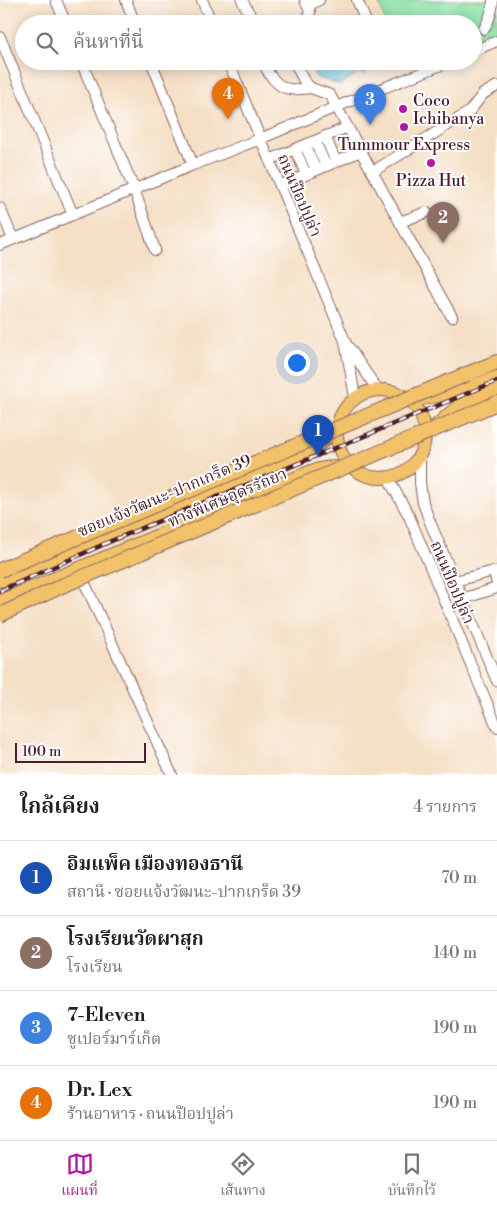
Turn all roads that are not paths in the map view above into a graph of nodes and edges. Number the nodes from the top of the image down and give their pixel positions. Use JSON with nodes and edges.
{"nodes":[{"id":1,"x":56,"y":0,"type":"edge"},
{"id":2,"x":126,"y":0,"type":"edge"},
{"id":3,"x":202,"y":0,"type":"edge"},
{"id":4,"x":242,"y":0,"type":"edge"},
{"id":5,"x":319,"y":0,"type":"edge"},
{"id":6,"x":357,"y":0,"type":"edge"},
{"id":7,"x":493,"y":0,"type":"edge"},
{"id":8,"x":306,"y":3,"type":"edge"},
{"id":9,"x":62,"y":15,"type":"edge"},
{"id":10,"x":132,"y":15,"type":"edge"},
{"id":11,"x":208,"y":15,"type":"edge"},
{"id":12,"x":250,"y":15,"type":"edge"},
{"id":13,"x":309,"y":15,"type":"edge"},
{"id":14,"x":363,"y":15,"type":"edge"},
{"id":15,"x":484,"y":29,"type":"dead end"},
{"id":16,"x":0,"y":37,"type":"edge"},
{"id":17,"x":497,"y":41,"type":"edge"},
{"id":18,"x":482,"y":47,"type":"edge"},
{"id":19,"x":85,"y":70,"type":"edge"},
{"id":20,"x":155,"y":70,"type":"edge"},
{"id":21,"x":232,"y":70,"type":"edge"},
{"id":22,"x":267,"y":70,"type":"edge"},
{"id":23,"x":299,"y":70,"type":"edge"},
{"id":24,"x":428,"y":70,"type":"edge"},
{"id":25,"x":497,"y":86,"type":"edge"},
{"id":26,"x":311,"y":88,"type":"junction"},
{"id":27,"x":336,"y":107,"type":"junction"},
{"id":28,"x":348,"y":126,"type":"junction"},
{"id":29,"x":260,"y":139,"type":"junction"},
{"id":30,"x":310,"y":143,"type":"junction"},
{"id":31,"x":361,"y":151,"type":"junction"},
{"id":32,"x":269,"y":160,"type":"junction"},
{"id":33,"x":193,"y":165,"type":"junction"},
{"id":34,"x":321,"y":168,"type":"junction"},
{"id":35,"x":372,"y":172,"type":"junction"},
{"id":36,"x":280,"y":186,"type":"junction"},
{"id":37,"x":134,"y":189,"type":"junction"},
{"id":38,"x":0,"y":208,"type":"edge"},
{"id":39,"x":427,"y":212,"type":"dead end"},
{"id":40,"x":73,"y":215,"type":"junction"},
{"id":41,"x":400,"y":222,"type":"junction"},
{"id":42,"x":13,"y":240,"type":"junction"},
{"id":43,"x":0,"y":245,"type":"edge"},
{"id":44,"x":155,"y":250,"type":"dead end"},
{"id":45,"x":452,"y":317,"type":"dead end"},
{"id":46,"x":345,"y":341,"type":"junction"},
{"id":47,"x":497,"y":362,"type":"edge"},
{"id":48,"x":497,"y":377,"type":"edge"},
{"id":49,"x":377,"y":389,"type":"junction"},
{"id":50,"x":497,"y":389,"type":"edge"},
{"id":51,"x":355,"y":397,"type":"junction"},
{"id":52,"x":411,"y":401,"type":"junction"},
{"id":53,"x":497,"y":403,"type":"edge"},
{"id":54,"x":336,"y":430,"type":"junction"},
{"id":55,"x":426,"y":434,"type":"junction"},
{"id":56,"x":420,"y":457,"type":"junction"},
{"id":57,"x":351,"y":467,"type":"junction"},
{"id":58,"x":388,"y":478,"type":"junction"},
{"id":59,"x":0,"y":570,"type":"edge"},
{"id":60,"x":82,"y":577,"type":"junction"},
{"id":61,"x":0,"y":581,"type":"edge"},
{"id":62,"x":455,"y":581,"type":"junction"},
{"id":63,"x":497,"y":584,"type":"edge"},
{"id":64,"x":497,"y":588,"type":"edge"},
{"id":65,"x":462,"y":599,"type":"junction"},
{"id":66,"x":0,"y":601,"type":"edge"},
{"id":67,"x":0,"y":614,"type":"edge"},
{"id":68,"x":497,"y":681,"type":"edge"},
{"id":69,"x":497,"y":727,"type":"edge"},
{"id":70,"x":172,"y":775,"type":"edge"}],
"edges":[{"from":1,"to":9,"type":"street"},
{"from":2,"to":10,"type":"street"},
{"from":3,"to":11,"type":"street"},
{"from":4,"to":12,"type":"street"},
{"from":5,"to":8,"type":"street"},
{"from":6,"to":14,"type":"street"},
{"from":7,"to":15,"type":"street"},
{"from":8,"to":13,"type":"street"},
{"from":16,"to":40,"type":"street"},
{"from":17,"to":18,"type":"street"},
{"from":19,"to":37,"type":"street"},
{"from":20,"to":33,"type":"street"},
{"from":21,"to":29,"type":"street","name":"ถนนป๊อปปูล่า"},
{"from":22,"to":26,"type":"street"},
{"from":23,"to":26,"type":"street"},
{"from":24,"to":27,"type":"street"},
{"from":25,"to":35,"type":"street"},
{"from":26,"to":27,"type":"street"},
{"from":27,"to":28,"type":"street"},
{"from":27,"to":29,"type":"street"},
{"from":28,"to":30,"type":"street"},
{"from":28,"to":31,"type":"street"},
{"from":29,"to":32,"type":"street","name":"ถนนป๊อปปูล่า"},
{"from":29,"to":33,"type":"street"},
{"from":30,"to":32,"type":"street"},
{"from":30,"to":34,"type":"street"},
{"from":30,"to":34,"type":"street"},
{"from":31,"to":34,"type":"street"},
{"from":31,"to":35,"type":"street"},
{"from":32,"to":36,"type":"street","name":"ถนนป๊อปปูล่า"},
{"from":33,"to":37,"type":"street"},
{"from":34,"to":36,"type":"street"},
{"from":35,"to":41,"type":"street"},
{"from":36,"to":46,"type":"street","name":"ถนนป๊อปปูล่า"},
{"from":37,"to":40,"type":"street"},
{"from":37,"to":44,"type":"street"},
{"from":38,"to":42,"type":"street"},
{"from":39,"to":41,"type":"street"},
{"from":40,"to":42,"type":"street"},
{"from":41,"to":45,"type":"street"},
{"from":42,"to":43,"type":"street"},
{"from":46,"to":49,"type":"street"},
{"from":46,"to":51,"type":"street"},
{"from":47,"to":59,"type":"highway","name":"ทางพิเศษอุดรรัถยา","bridge":true},
{"from":48,"to":52,"type":"main road"},
{"from":49,"to":51,"type":"main road"},
{"from":49,"to":52,"type":"main road"},
{"from":50,"to":55,"type":"main road"},
{"from":51,"to":54,"type":"main road","name":"ซอยแจ้งวัฒนะ-ปากเกร็ด 39"},
{"from":52,"to":55,"type":"main road"},
{"from":53,"to":60,"type":"highway","name":"ทางพิเศษอุดรรัถยา","bridge":true},
{"from":54,"to":57,"type":"main road"},
{"from":54,"to":61,"type":"main road","name":"ซอยแจ้งวัฒนะ-ปากเกร็ด 39"},
{"from":55,"to":56,"type":"main road"},
{"from":56,"to":58,"type":"main road"},
{"from":56,"to":62,"type":"street","name":"ถนนป๊อปปูล่า"},
{"from":57,"to":58,"type":"main road","name":"ซอยแจ้งวัฒนะ-ปากเกร็ด 39"},
{"from":57,"to":66,"type":"main road","name":"ซอยแจ้งวัฒนะ-ปากเกร็ด 39"},
{"from":58,"to":69,"type":"street","name":"ถนนป๊อปปูล่า"},
{"from":60,"to":67,"type":"highway","name":"ทางพิเศษอุดรรัถยา","bridge":true},
{"from":60,"to":70,"type":"street"},
{"from":62,"to":63,"type":"street"},
{"from":62,"to":65,"type":"street","name":"ถนนป๊อปปูล่า"},
{"from":64,"to":65,"type":"street"},
{"from":65,"to":68,"type":"street","name":"ถนนป๊อปปูล่า"}]}
